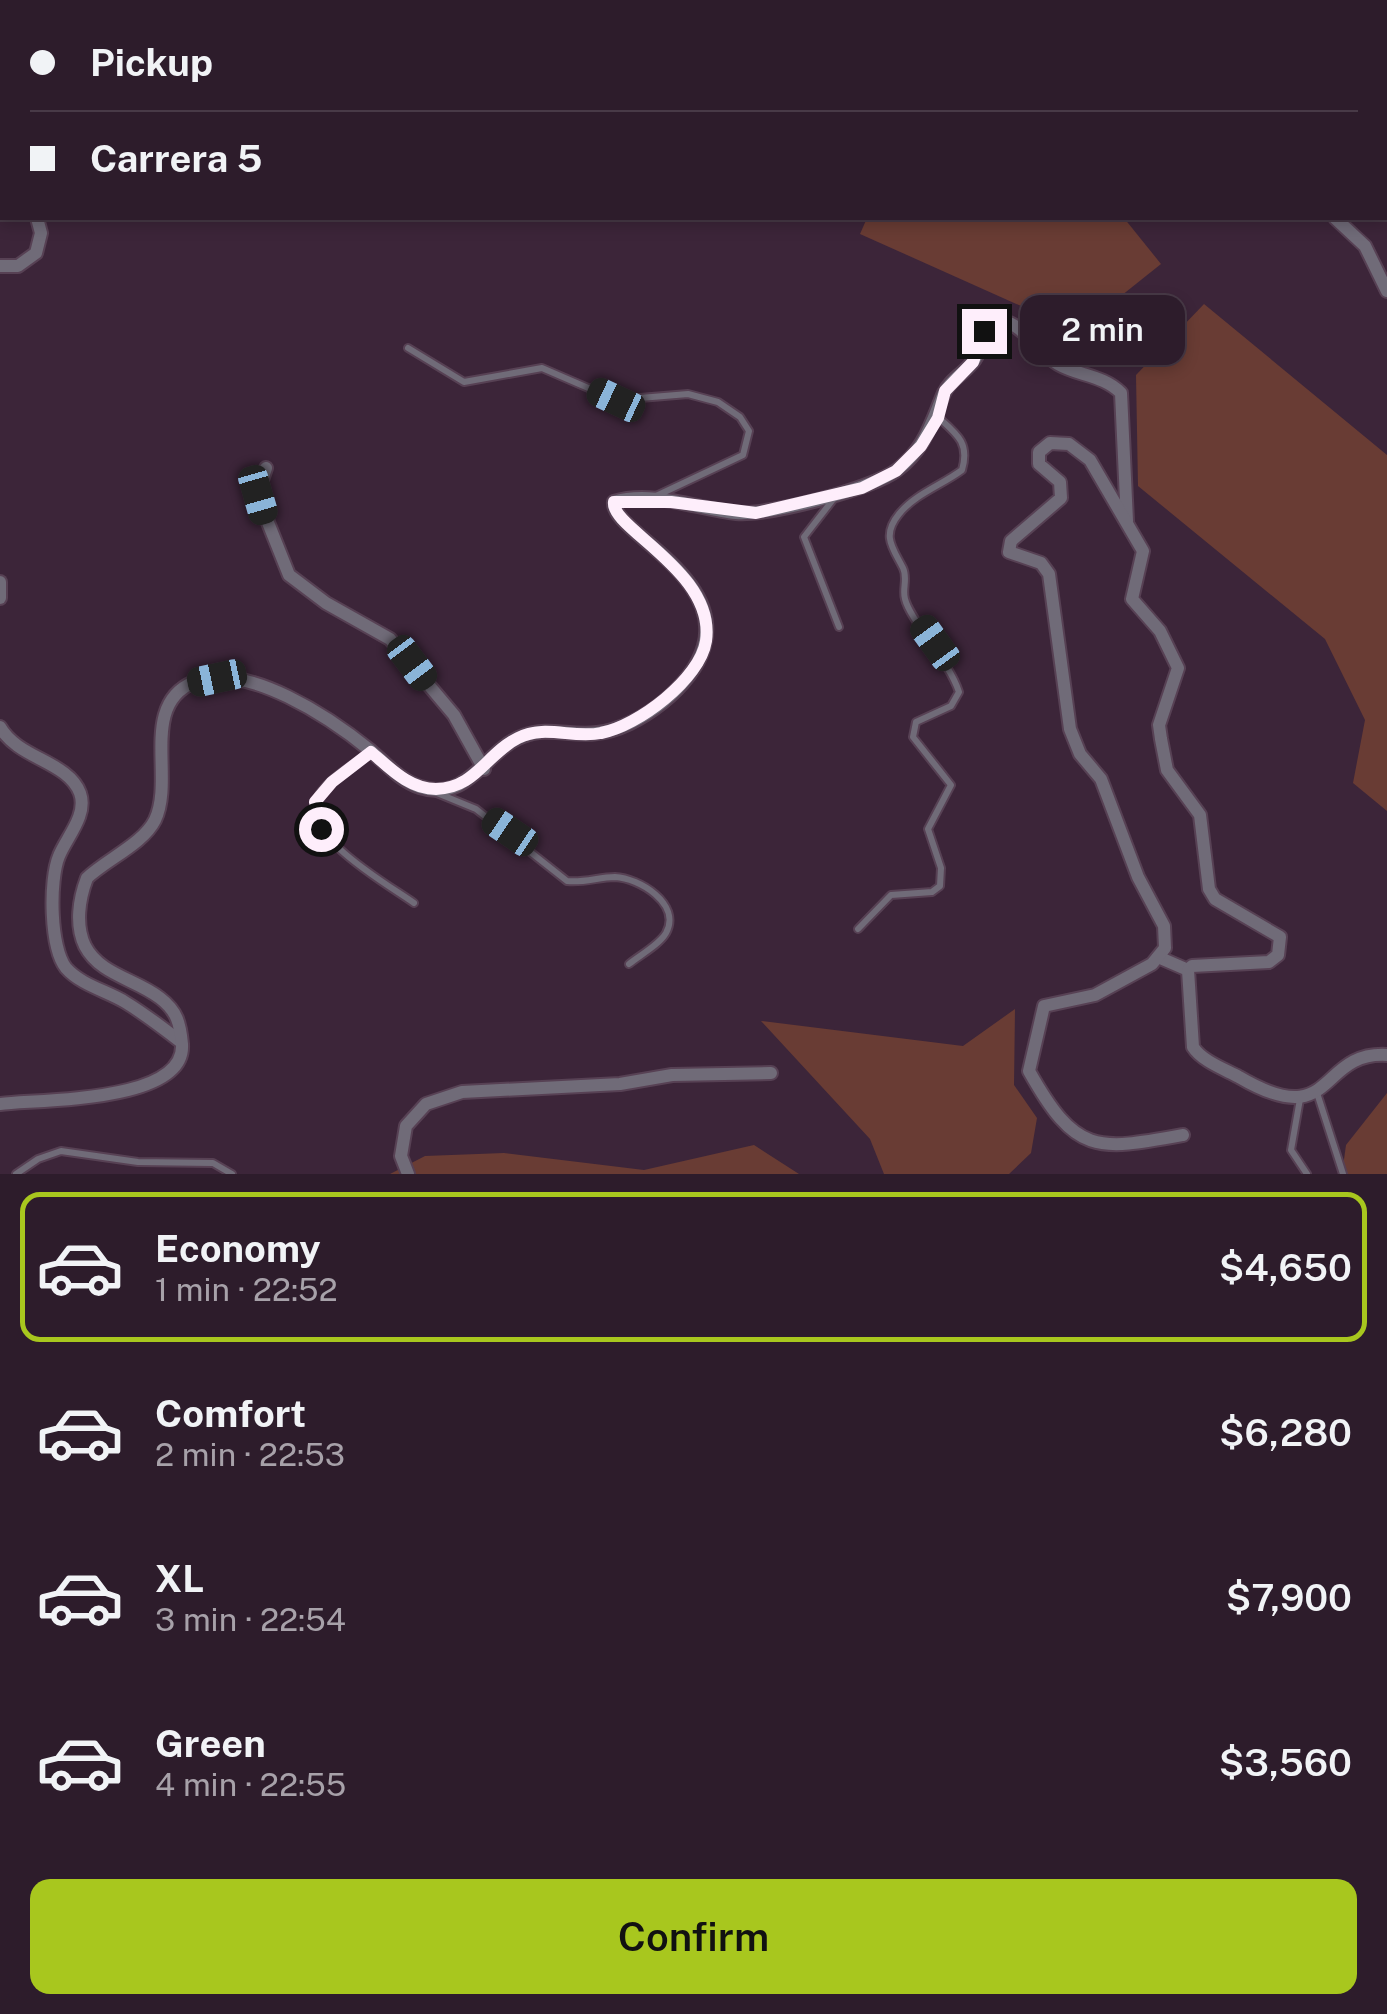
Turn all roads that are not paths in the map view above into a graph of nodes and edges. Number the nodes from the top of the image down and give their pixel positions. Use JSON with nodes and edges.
{"nodes":[{"id":1,"x":37,"y":220,"type":"edge"},
{"id":2,"x":1336,"y":220,"type":"edge"},
{"id":3,"x":0,"y":266,"type":"edge"},
{"id":4,"x":1387,"y":291,"type":"edge"},
{"id":5,"x":408,"y":348,"type":"dead end"},
{"id":6,"x":938,"y":418,"type":"junction"},
{"id":7,"x":266,"y":468,"type":"dead end"},
{"id":8,"x":837,"y":494,"type":"junction"},
{"id":9,"x":646,"y":500,"type":"junction"},
{"id":10,"x":1127,"y":521,"type":"junction"},
{"id":11,"x":0,"y":582,"type":"edge"},
{"id":12,"x":0,"y":598,"type":"edge"},
{"id":13,"x":838,"y":627,"type":"dead end"},
{"id":14,"x":0,"y":728,"type":"edge"},
{"id":15,"x":371,"y":752,"type":"junction"},
{"id":16,"x":484,"y":769,"type":"junction"},
{"id":17,"x":432,"y":789,"type":"junction"},
{"id":18,"x":414,"y":903,"type":"dead end"},
{"id":19,"x":858,"y":929,"type":"dead end"},
{"id":20,"x":1158,"y":956,"type":"junction"},
{"id":21,"x":630,"y":964,"type":"dead end"},
{"id":22,"x":1188,"y":970,"type":"junction"},
{"id":23,"x":182,"y":1042,"type":"junction"},
{"id":24,"x":1387,"y":1055,"type":"edge"},
{"id":25,"x":771,"y":1074,"type":"dead end"},
{"id":26,"x":1317,"y":1093,"type":"junction"},
{"id":27,"x":1300,"y":1099,"type":"junction"},
{"id":28,"x":0,"y":1104,"type":"edge"},
{"id":29,"x":1183,"y":1136,"type":"dead end"},
{"id":30,"x":16,"y":1174,"type":"edge"},
{"id":31,"x":232,"y":1174,"type":"edge"},
{"id":32,"x":408,"y":1174,"type":"edge"},
{"id":33,"x":1308,"y":1174,"type":"edge"},
{"id":34,"x":1343,"y":1174,"type":"edge"}],
"edges":[{"from":1,"to":3,"type":"street"},
{"from":2,"to":4,"type":"street"},
{"from":5,"to":9,"type":"lane"},
{"from":6,"to":8,"type":"street"},
{"from":6,"to":10,"type":"street"},
{"from":6,"to":19,"type":"lane"},
{"from":7,"to":16,"type":"street"},
{"from":8,"to":9,"type":"street"},
{"from":8,"to":13,"type":"lane"},
{"from":9,"to":16,"type":"street"},
{"from":10,"to":20,"type":"street"},
{"from":10,"to":22,"type":"street"},
{"from":11,"to":12,"type":"street"},
{"from":14,"to":23,"type":"street"},
{"from":15,"to":17,"type":"street"},
{"from":15,"to":18,"type":"lane"},
{"from":15,"to":23,"type":"street"},
{"from":16,"to":17,"type":"street"},
{"from":17,"to":21,"type":"lane"},
{"from":20,"to":22,"type":"street"},
{"from":20,"to":29,"type":"street"},
{"from":22,"to":27,"type":"street"},
{"from":23,"to":28,"type":"street"},
{"from":24,"to":26,"type":"street"},
{"from":25,"to":32,"type":"street"},
{"from":26,"to":27,"type":"street"},
{"from":26,"to":34,"type":"lane"},
{"from":27,"to":33,"type":"lane"},
{"from":30,"to":31,"type":"lane"}]}
